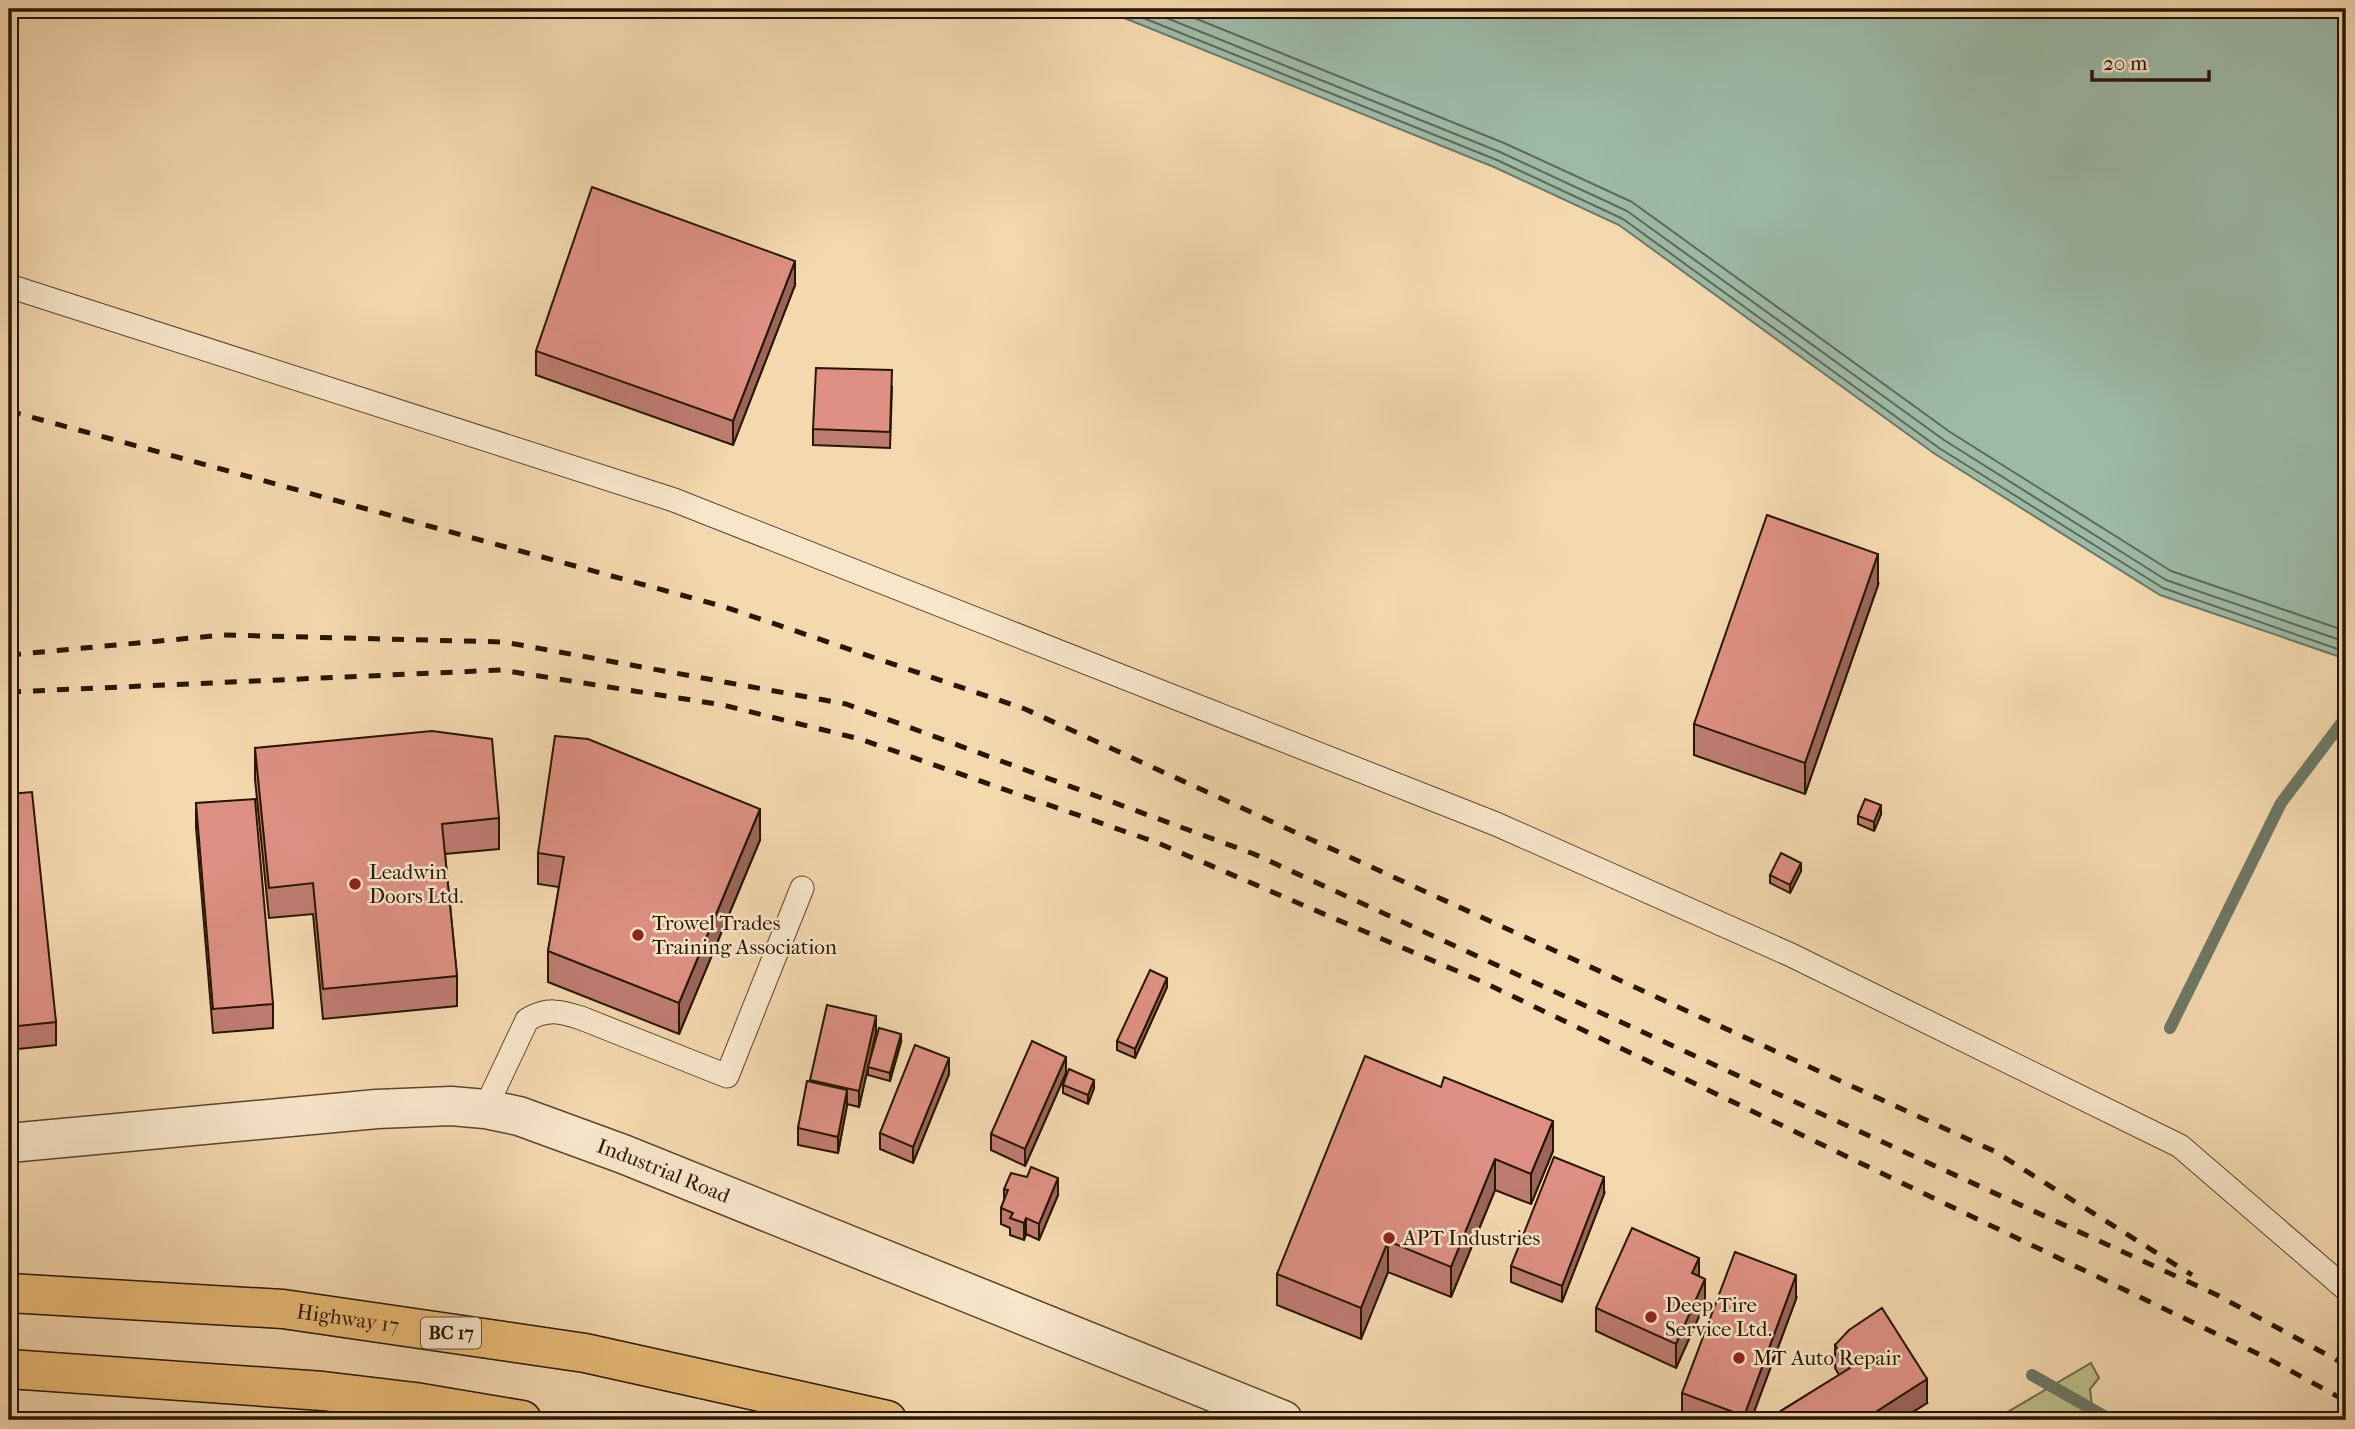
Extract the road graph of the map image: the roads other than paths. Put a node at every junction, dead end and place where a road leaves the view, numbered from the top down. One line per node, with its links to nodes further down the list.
1 (9, 286): 5 (lane)
2 (802, 888): 3 (lane)
3 (485, 1109): 4 (street, Industrial Road); 10 (street, Industrial Road)
4 (9, 1143)
5 (2346, 1289)
6 (9, 1293): 9 (highway, Highway 17 / BC 17)
7 (9, 1369): 8 (highway)
8 (522, 1420)
9 (887, 1420)
10 (1283, 1420)

